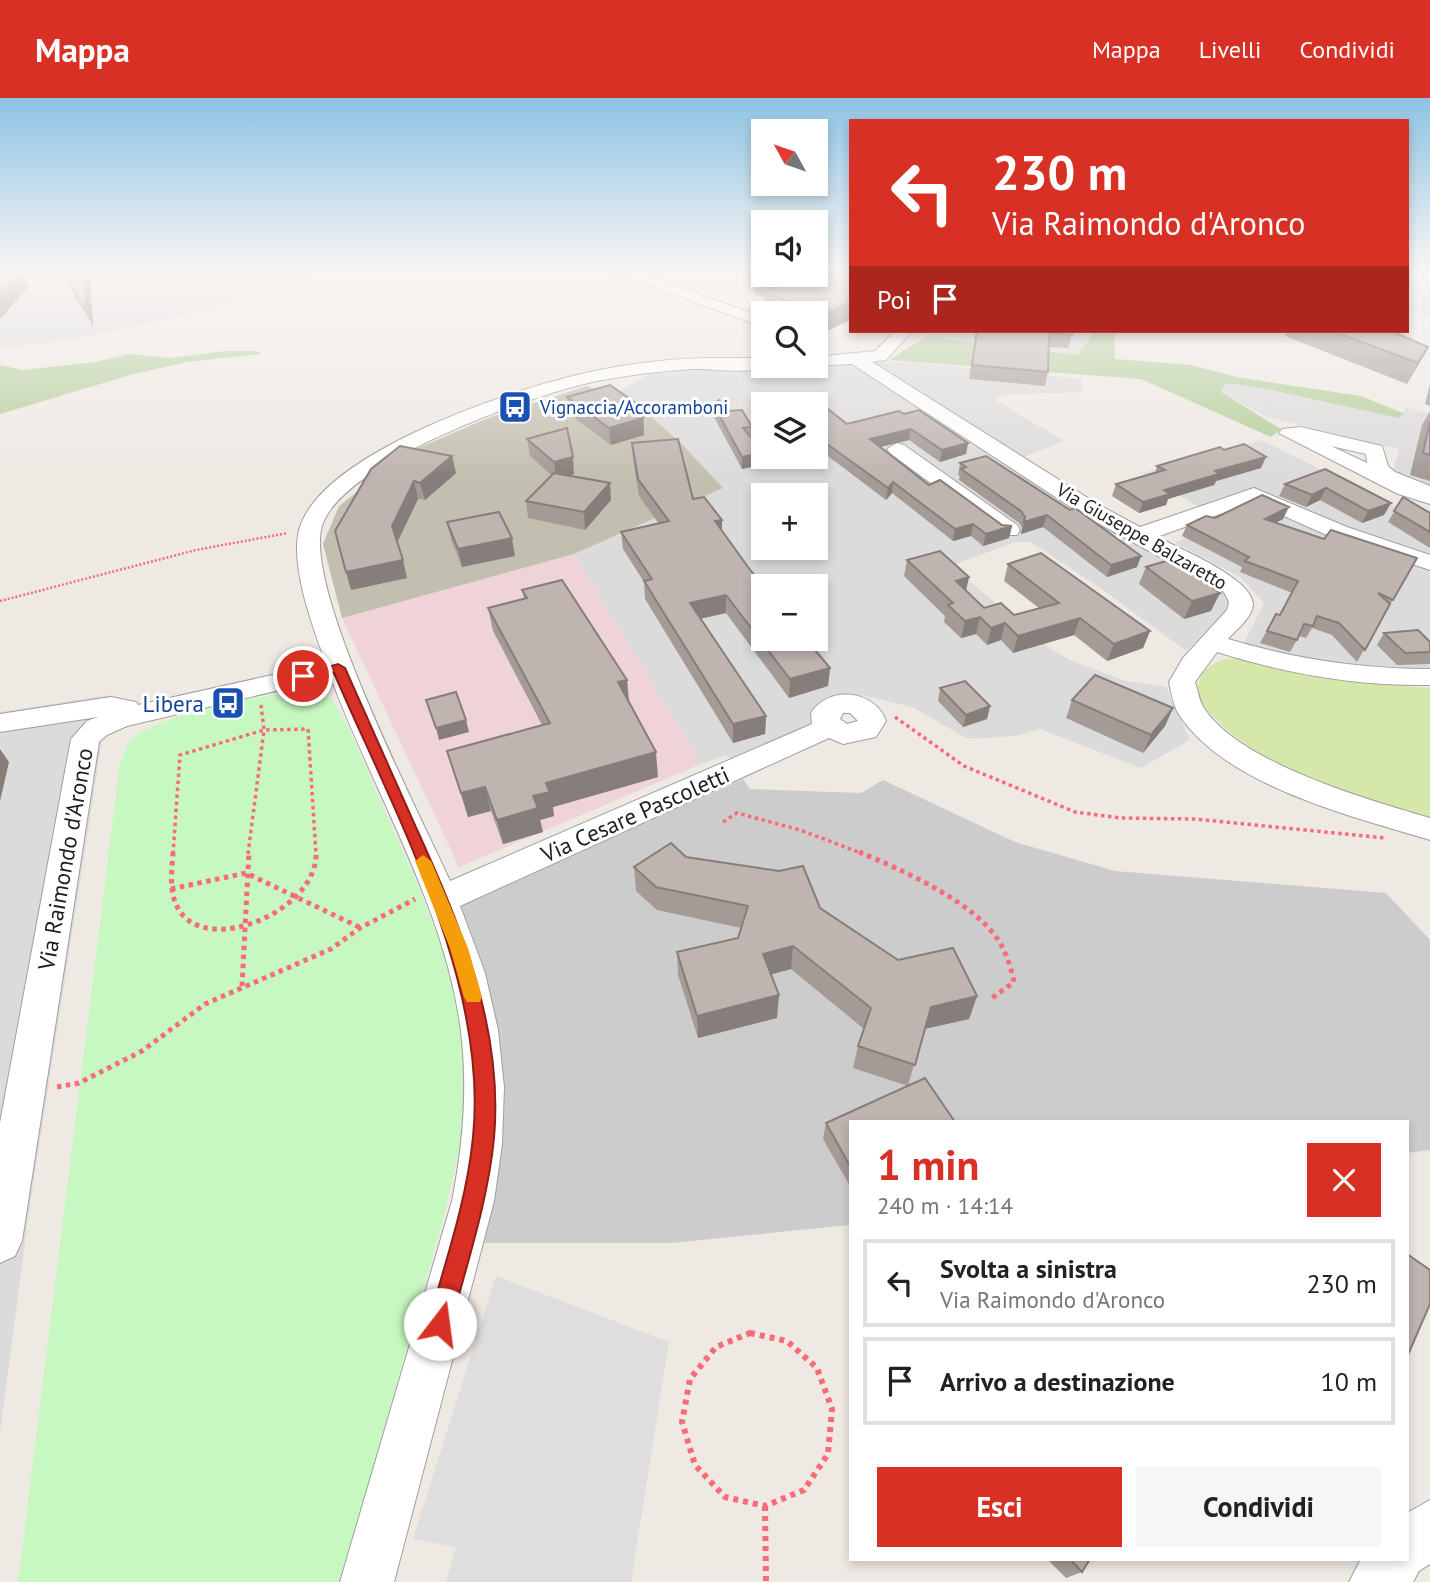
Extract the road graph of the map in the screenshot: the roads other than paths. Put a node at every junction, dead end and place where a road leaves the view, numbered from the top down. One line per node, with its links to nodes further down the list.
1 (897, 339): 3 (street)
2 (828, 346): 3 (street, Via Giuseppe Balzaretto)
3 (857, 357): 4 (street); 14 (street, Via Giuseppe Balzaretto)
4 (828, 359)
5 (751, 364): 17 (street)
6 (1334, 447): 8 (street)
7 (897, 449): 10 (street)
8 (1367, 464): 11 (street); 12 (street)
9 (956, 466): 10 (street)
10 (932, 473): 13 (street)
11 (1430, 492)
12 (1430, 498)
13 (1009, 530)
14 (1137, 536): 15 (street); 16 (street, Via Giuseppe Balzaretto)
15 (1430, 563)
16 (1213, 643): 18 (street); 22 (street, Via Giuseppe Balzaretto)
17 (338, 668): 19 (street, Via Raimondo d'Aronco); 23 (street)
18 (1430, 677)
19 (136, 714): 21 (street); 24 (street, Via Raimondo d'Aronco)
20 (871, 716): 23 (street, Via Cesare Pascoletti)
21 (0, 723)
22 (1421, 826)
23 (440, 900): 28 (street)
24 (0, 1241)
25 (1430, 1526): 26 (street)
26 (1409, 1548)
27 (1396, 1561): 29 (street)
28 (367, 1582)
29 (1376, 1582)

